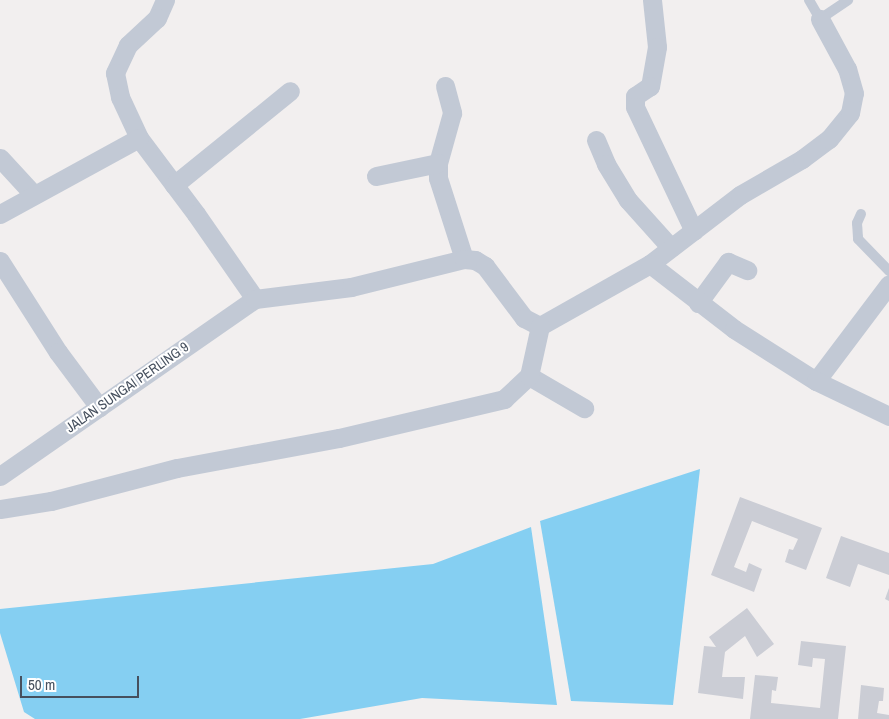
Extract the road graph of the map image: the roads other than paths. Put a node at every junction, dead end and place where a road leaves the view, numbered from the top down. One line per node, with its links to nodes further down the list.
1 (165, 0): 8 (street)
2 (652, 0): 17 (street)
3 (809, 0): 5 (lane)
4 (848, 0): 5 (lane)
5 (820, 18): 17 (street)
6 (445, 86): 11 (street)
7 (290, 91): 13 (street)
8 (139, 138): 13 (street); 14 (street)
9 (596, 140): 18 (street)
10 (0, 158): 14 (street)
11 (438, 163): 12 (street); 19 (street)
12 (376, 176)
13 (174, 185): 25 (street)
14 (34, 195): 15 (street)
15 (0, 214)
16 (862, 214): 23 (lane)
17 (694, 231): 18 (street)
18 (671, 248): 21 (street)
19 (464, 259): 25 (street); 27 (street)
20 (0, 261): 30 (street)
21 (650, 264): 26 (street); 27 (street)
22 (747, 270): 26 (street)
23 (889, 271)
24 (889, 284): 29 (street)
25 (255, 299): 30 (street, JALAN SUNGAI PERLING 9)
26 (698, 303): 29 (street)
27 (540, 326): 28 (street)
28 (530, 376): 31 (street); 34 (street)
29 (816, 381): 32 (street)
30 (99, 407): 33 (street, JALAN SUNGAI PERLING 9)
31 (584, 408)
32 (889, 416)
33 (0, 476)
34 (0, 509)

